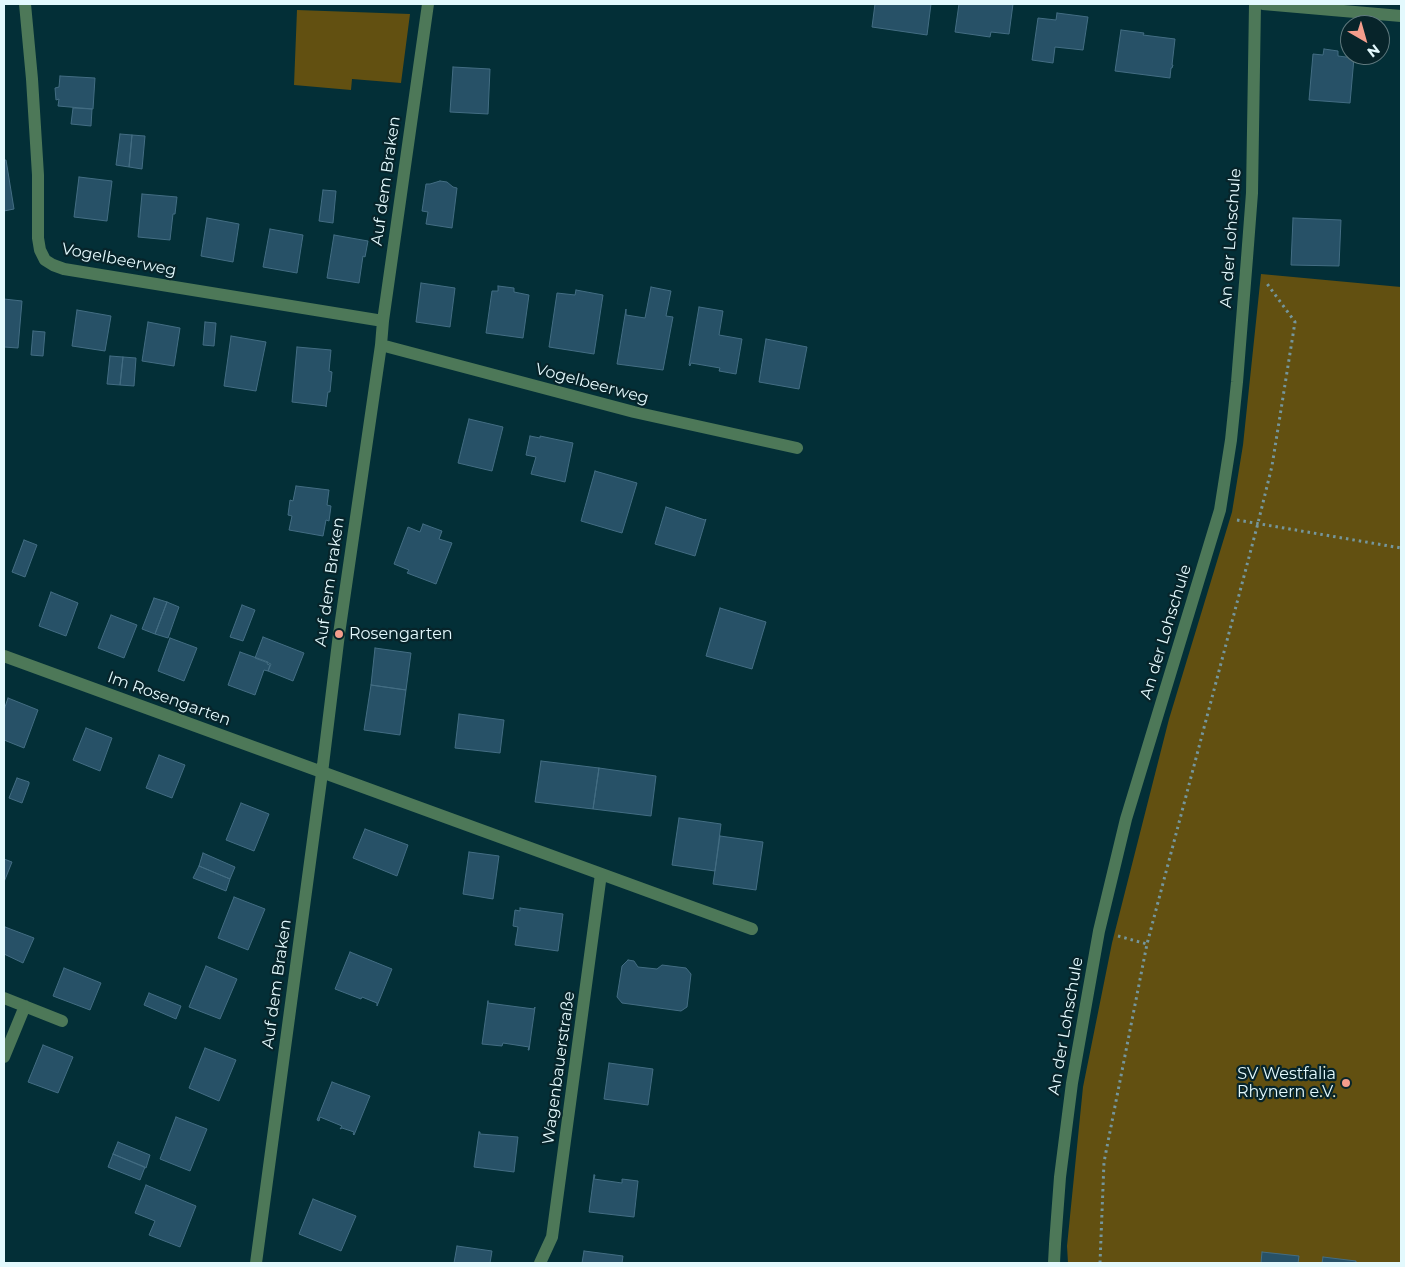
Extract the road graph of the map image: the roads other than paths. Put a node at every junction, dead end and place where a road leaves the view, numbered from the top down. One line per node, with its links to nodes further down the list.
1 (25, 4): 6 (street, Vogelbeerweg)
2 (428, 4): 6 (street, Auf dem Braken)
3 (1255, 4): 19 (street, An der Lohschule)
4 (1263, 4): 5 (street)
5 (1401, 16)
6 (383, 321): 7 (street, Auf dem Braken)
7 (381, 345): 8 (street, Vogelbeerweg); 10 (street, Auf dem Braken)
8 (796, 448)
9 (4, 656): 10 (street, Im Rosengarten)
10 (322, 773): 11 (street); 17 (street, Auf dem Braken)
11 (601, 874): 12 (street); 18 (street, Wagenbauerstraße)
12 (752, 928)
13 (4, 998): 14 (street)
14 (25, 1006): 15 (street); 16 (street)
15 (62, 1021)
16 (4, 1056)
17 (255, 1260)
18 (540, 1263)
19 (1054, 1263)

